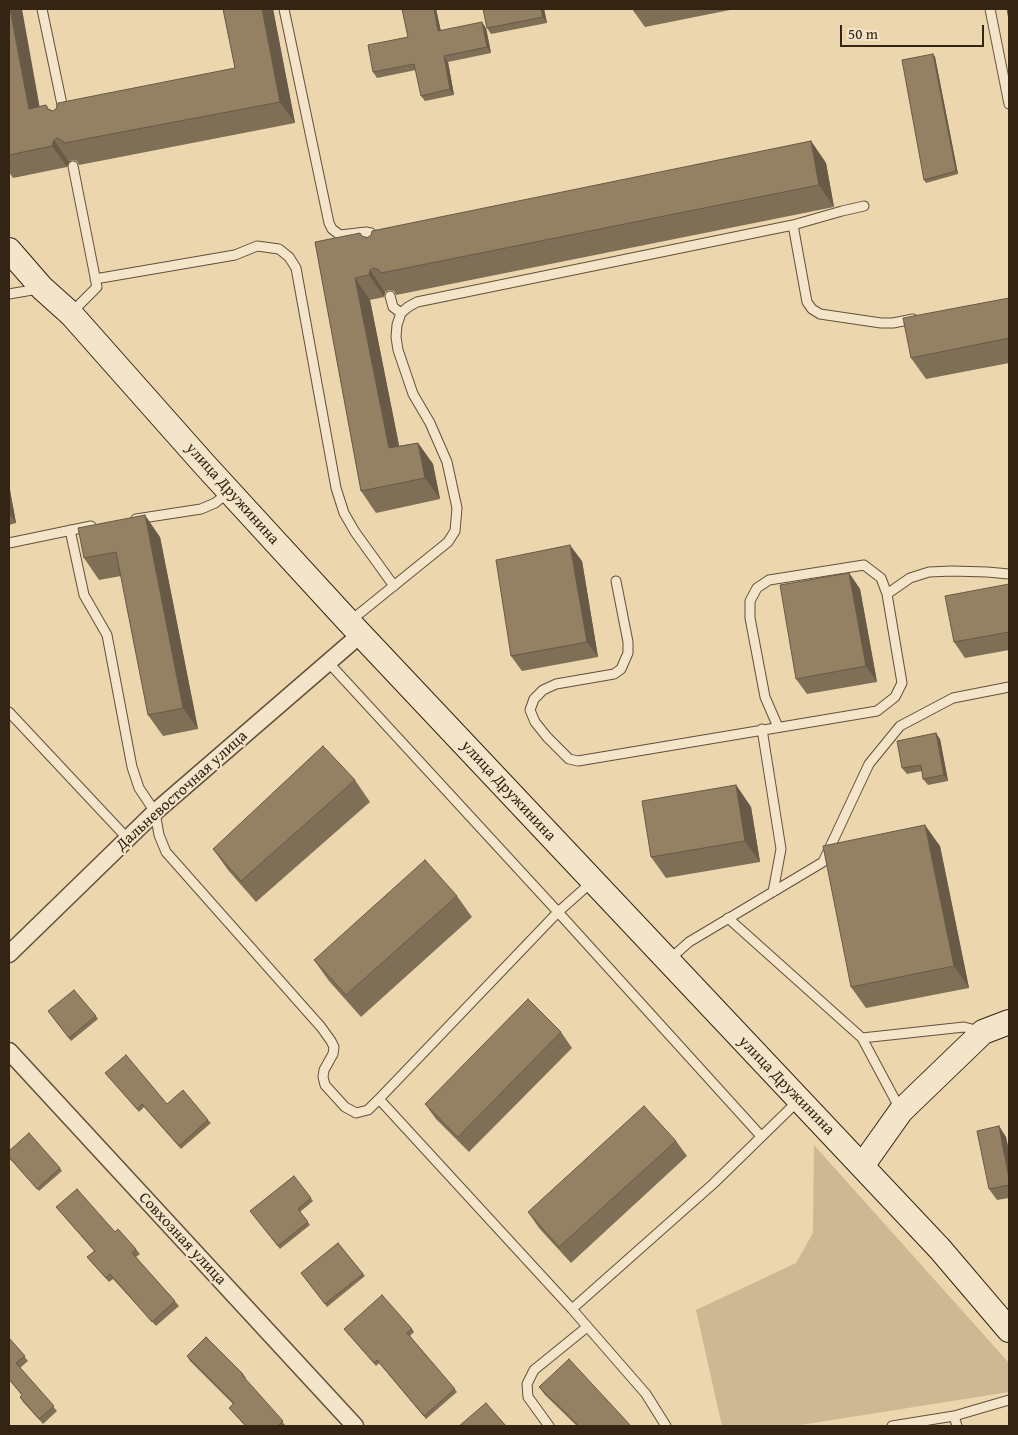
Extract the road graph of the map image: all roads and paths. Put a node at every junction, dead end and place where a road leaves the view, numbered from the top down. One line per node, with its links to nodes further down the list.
1 (42, 9): 5 (lane)
2 (284, 9): 9 (lane)
3 (990, 9): 4 (lane)
4 (1009, 104)
5 (67, 126)
6 (74, 166): 11 (lane)
7 (864, 206): 8 (lane)
8 (793, 225): 15 (lane); 17 (lane)
9 (380, 248)
10 (9, 250): 12 (main road, улица Дружинина)
11 (95, 279): 16 (lane); 25 (lane)
12 (42, 288): 13 (lane); 16 (main road, улица Дружинина)
13 (9, 294)
14 (390, 296): 15 (lane)
15 (401, 313): 25 (lane)
16 (71, 314): 18 (main road, улица Дружинина)
17 (922, 317)
18 (230, 492): 19 (lane); 27 (main road, улица Дружинина)
19 (126, 521)
20 (98, 525): 21 (lane)
21 (70, 530): 22 (lane); 33 (lane)
22 (9, 543)
23 (1009, 574): 26 (lane)
24 (616, 581): 32 (lane)
25 (394, 586): 27 (lane)
26 (887, 594): 31 (lane); 31 (lane)
27 (355, 628): 28 (street, Дальневосточная улица); 35 (main road, улица Дружинина)
28 (328, 662): 33 (street, Дальневосточная улица); 37 (lane)
29 (1009, 687): 36 (lane)
30 (9, 712): 34 (lane)
31 (778, 727): 32 (lane)
32 (762, 729): 36 (lane)
33 (155, 812): 34 (street, Дальневосточная улица); 45 (lane)
34 (128, 839): 39 (street, Дальневосточная улица)
35 (593, 881): 37 (lane); 40 (main road, улица Дружинина)
36 (773, 892): 38 (lane)
37 (558, 912): 45 (lane); 48 (lane)
38 (728, 918): 40 (lane); 43 (lane)
39 (9, 954)
40 (668, 961): 46 (main road, улица Дружинина)
41 (1009, 1022): 42 (main road)
42 (983, 1032): 43 (lane); 47 (main road)
43 (862, 1038): 47 (lane)
44 (9, 1051): 55 (street, Совхозная улица)
45 (379, 1099): 50 (lane)
46 (799, 1100): 48 (lane); 49 (main road, улица Дружинина)
47 (901, 1112): 49 (main road)
48 (761, 1136): 50 (lane)
49 (862, 1166): 52 (main road, улица Дружинина)
50 (572, 1309): 51 (lane)
51 (587, 1327): 56 (lane); 57 (lane)
52 (1009, 1330)
53 (1009, 1400): 54 (lane)
54 (954, 1416): 58 (lane); 59 (lane)
55 (355, 1426)
56 (549, 1426)
57 (666, 1426)
58 (892, 1426)
59 (956, 1426)

